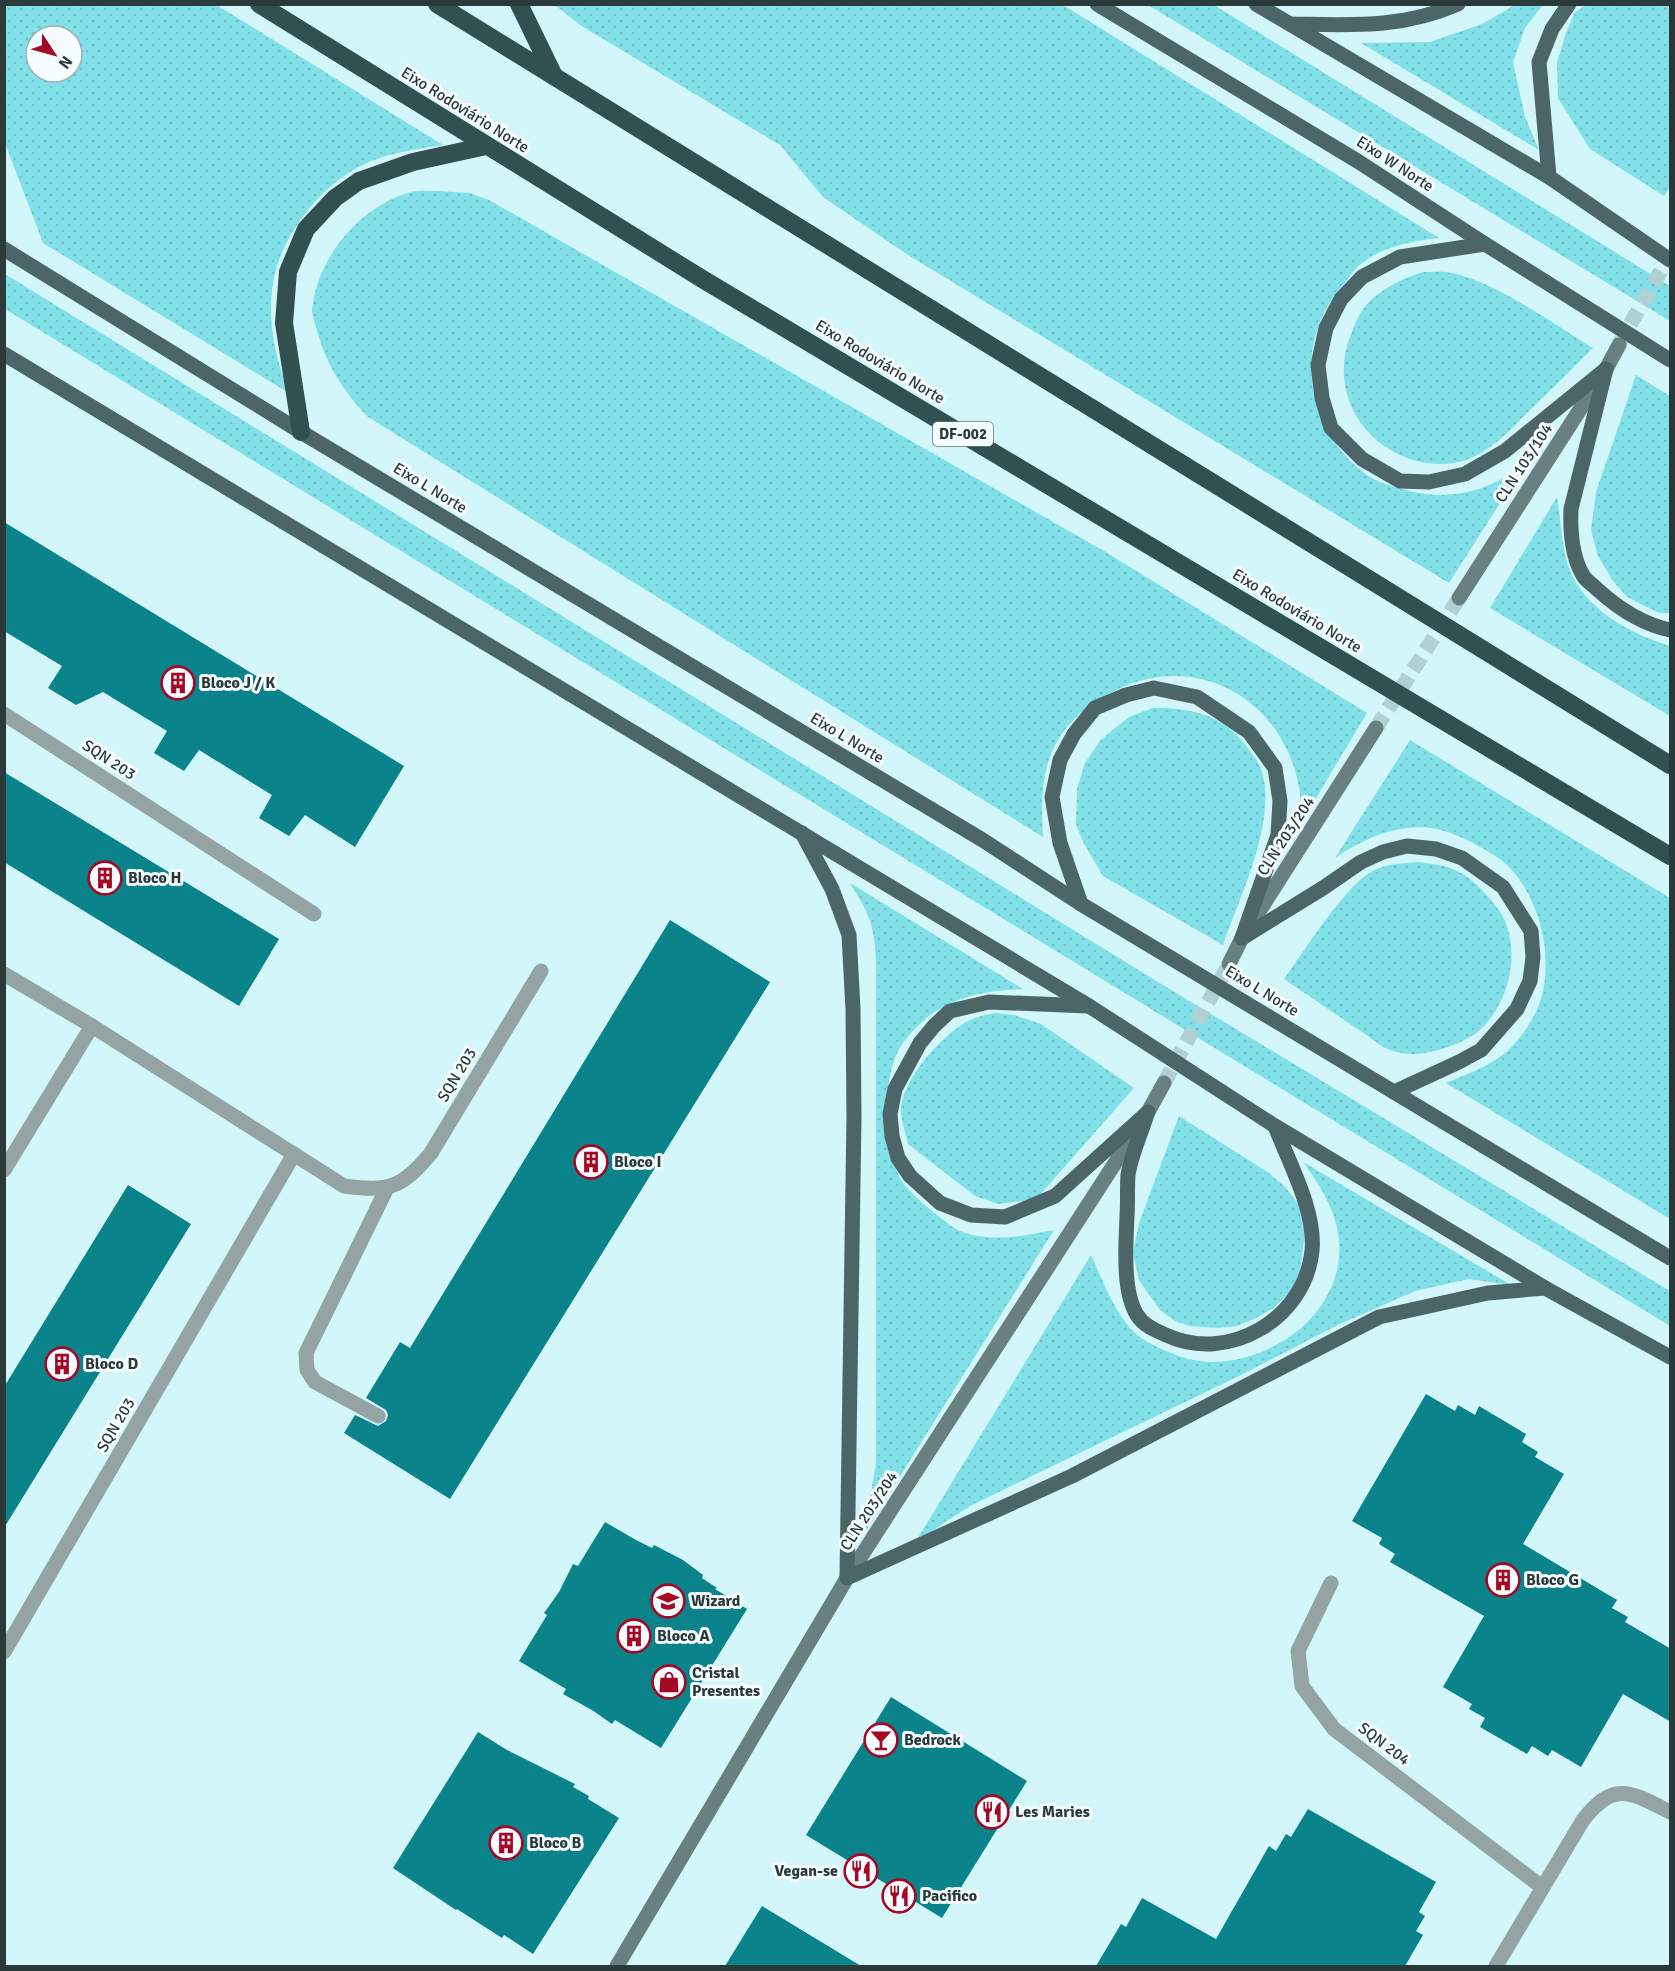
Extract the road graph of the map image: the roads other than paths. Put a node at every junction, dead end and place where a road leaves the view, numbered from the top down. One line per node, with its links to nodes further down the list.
1 (259, 4): 10 (highway, Eixo Rodoviário Norte / DF-002)
2 (437, 4): 9 (highway)
3 (519, 4): 9 (highway)
4 (1097, 4): 12 (main road, Eixo W Norte)
5 (1256, 4): 8 (main road)
6 (1458, 4): 8 (main road)
7 (1569, 4): 11 (main road)
8 (1289, 24): 11 (main road)
9 (554, 76): 24 (highway)
10 (486, 146): 19 (highway); 26 (highway, Eixo Rodoviário Norte / DF-002)
11 (1549, 177): 14 (main road)
12 (1485, 244): 17 (main road, Eixo W Norte); 18 (main road)
13 (4, 249): 19 (main road, Eixo L Norte)
14 (1671, 260)
15 (1618, 345): 18 (street, CLN 103/104)
16 (4, 354): 25 (main road)
17 (1671, 360)
18 (1606, 369): 20 (street, CLN 103/104); 21 (main road)
19 (301, 432): 27 (main road, Eixo L Norte)
20 (1459, 598)
21 (1671, 630)
22 (4, 714): 28 (street, SQN 203)
23 (1376, 728): 29 (street, CLN 203/204)
24 (1671, 765)
25 (802, 833): 33 (main road); 46 (main road)
26 (1671, 856)
27 (1081, 904): 29 (main road); 36 (main road, Eixo L Norte)
28 (315, 914)
29 (1242, 938): 30 (street, CLN 203/204); 36 (main road)
30 (1229, 964)
31 (540, 971): 41 (street, SQN 203)
32 (4, 974): 34 (street)
33 (1089, 1006): 37 (main road); 38 (main road)
34 (92, 1026): 39 (street); 40 (street)
35 (1164, 1083): 37 (street, CLN 203/204)
36 (1394, 1092): 42 (main road, Eixo L Norte)
37 (1148, 1112): 38 (main road); 46 (street, CLN 203/204)
38 (1275, 1126): 43 (main road)
39 (294, 1154): 41 (street); 48 (street, SQN 203)
40 (4, 1170)
41 (387, 1188): 45 (street)
42 (1671, 1258)
43 (1545, 1288): 44 (main road); 46 (main road)
44 (1671, 1357)
45 (378, 1416)
46 (847, 1578): 51 (street, CLN 203/204)
47 (1331, 1583): 50 (street, SQN 204)
48 (4, 1652)
49 (1671, 1812): 50 (street)
50 (1542, 1887): 52 (street)
51 (617, 1966)
52 (1496, 1966)

